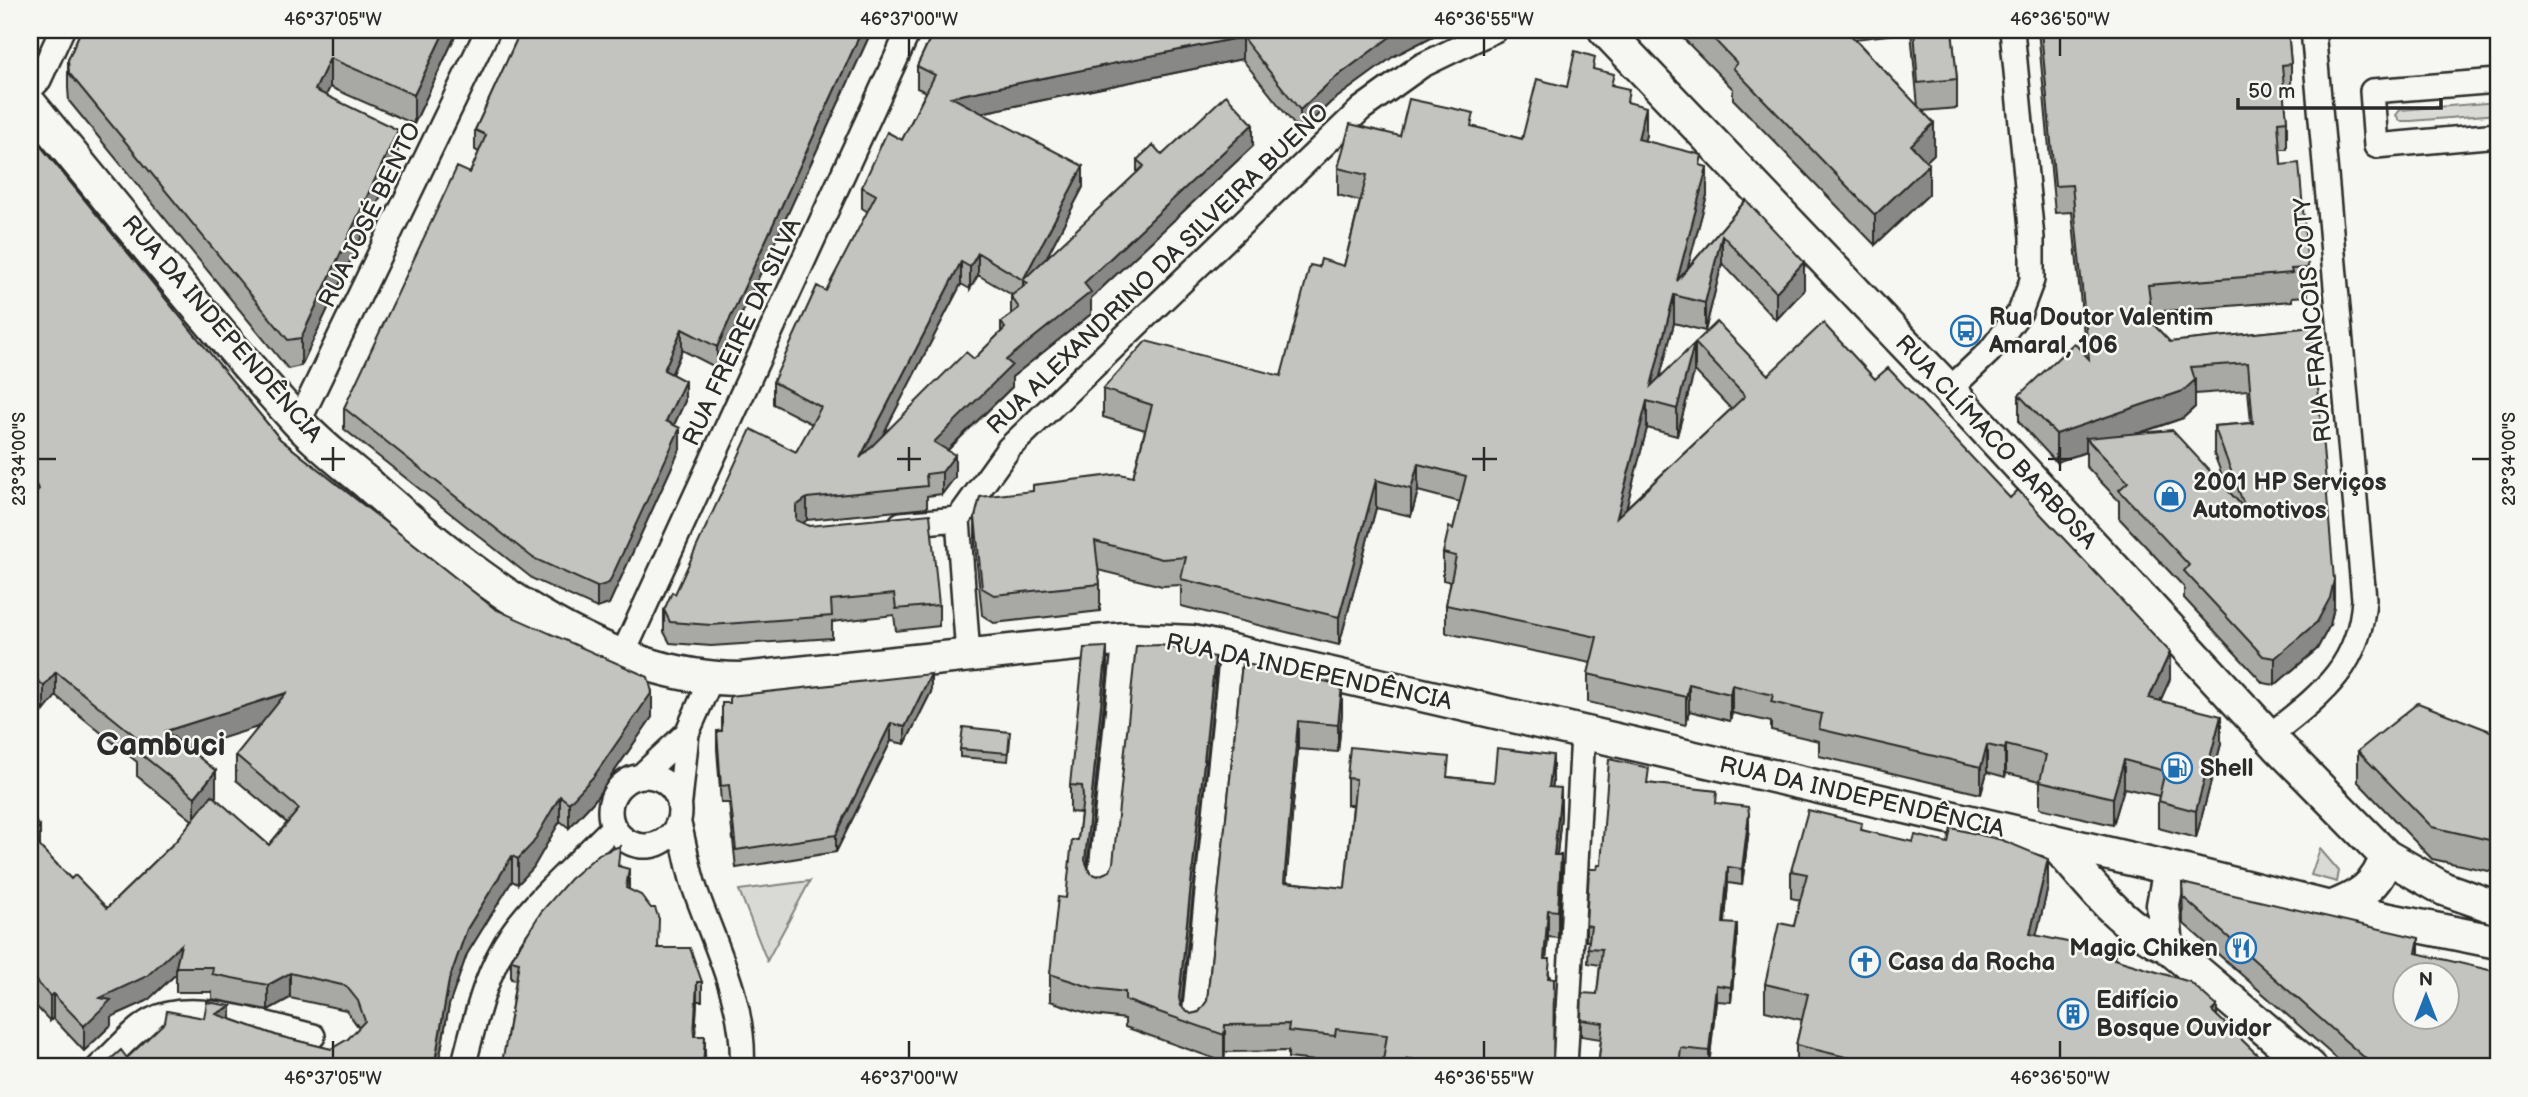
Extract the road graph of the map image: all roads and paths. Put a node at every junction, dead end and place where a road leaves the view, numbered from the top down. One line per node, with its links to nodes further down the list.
1 (62, 30): 9 (street)
2 (488, 30): 13 (street, RUA JOSÉ BENTO)
3 (909, 30): 19 (street, RUA FREIRE DA SILVA)
4 (1495, 30): 14 (street, RUA ALEXANDRINO DA SILVEIRA BUENO)
5 (1605, 30): 12 (main road, RUA CLÍMACO BARBOSA)
6 (2012, 30): 12 (street)
7 (2313, 30): 23 (street, RUA FRANCOIS COTY)
8 (2498, 81): 11 (street)
9 (30, 89)
10 (30, 104): 13 (main road, RUA DA INDEPENDÊNCIA)
11 (2498, 135)
12 (1949, 390): 23 (main road, RUA CLÍMACO BARBOSA)
13 (298, 422): 19 (main road, RUA DA INDEPENDÊNCIA)
14 (958, 519): 15 (street); 18 (street)
15 (876, 527)
16 (1125, 639): 17 (main road, RUA DA INDEPENDÊNCIA); 18 (main road, RUA DA INDEPENDÊNCIA); 31 (street)
17 (1231, 651): 22 (main road, RUA DA INDEPENDÊNCIA); 37 (street)
18 (968, 654): 20 (main road, RUA DA INDEPENDÊNCIA)
19 (622, 656): 20 (main road, RUA DA INDEPENDÊNCIA)
20 (710, 679): 21 (street)
21 (687, 733): 24 (street); 25 (street)
22 (1583, 734): 27 (main road, RUA DA INDEPENDÊNCIA); 42 (street)
23 (2269, 736): 29 (main road, RUA CLÍMACO BARBOSA)
24 (641, 776): 25 (street); 26 (street)
25 (679, 812): 28 (street); 32 (street)
26 (613, 827): 28 (street); 40 (street)
27 (2051, 840): 30 (main road, RUA DA INDEPENDÊNCIA); 36 (main road)
28 (659, 844): 32 (street)
29 (2386, 856): 33 (main road); 34 (main road)
30 (2169, 868): 33 (main road, RUA DA INDEPENDÊNCIA); 36 (main road)
31 (1098, 889)
32 (695, 890): 41 (street)
33 (2330, 908): 35 (main road, RUA DA INDEPENDÊNCIA)
34 (2498, 908)
35 (2498, 942)
36 (2167, 946): 43 (main road)
37 (1193, 1027)
38 (313, 1036): 39 (street)
39 (99, 1067)
40 (463, 1067)
41 (742, 1067)
42 (1565, 1067)
43 (2310, 1067)

